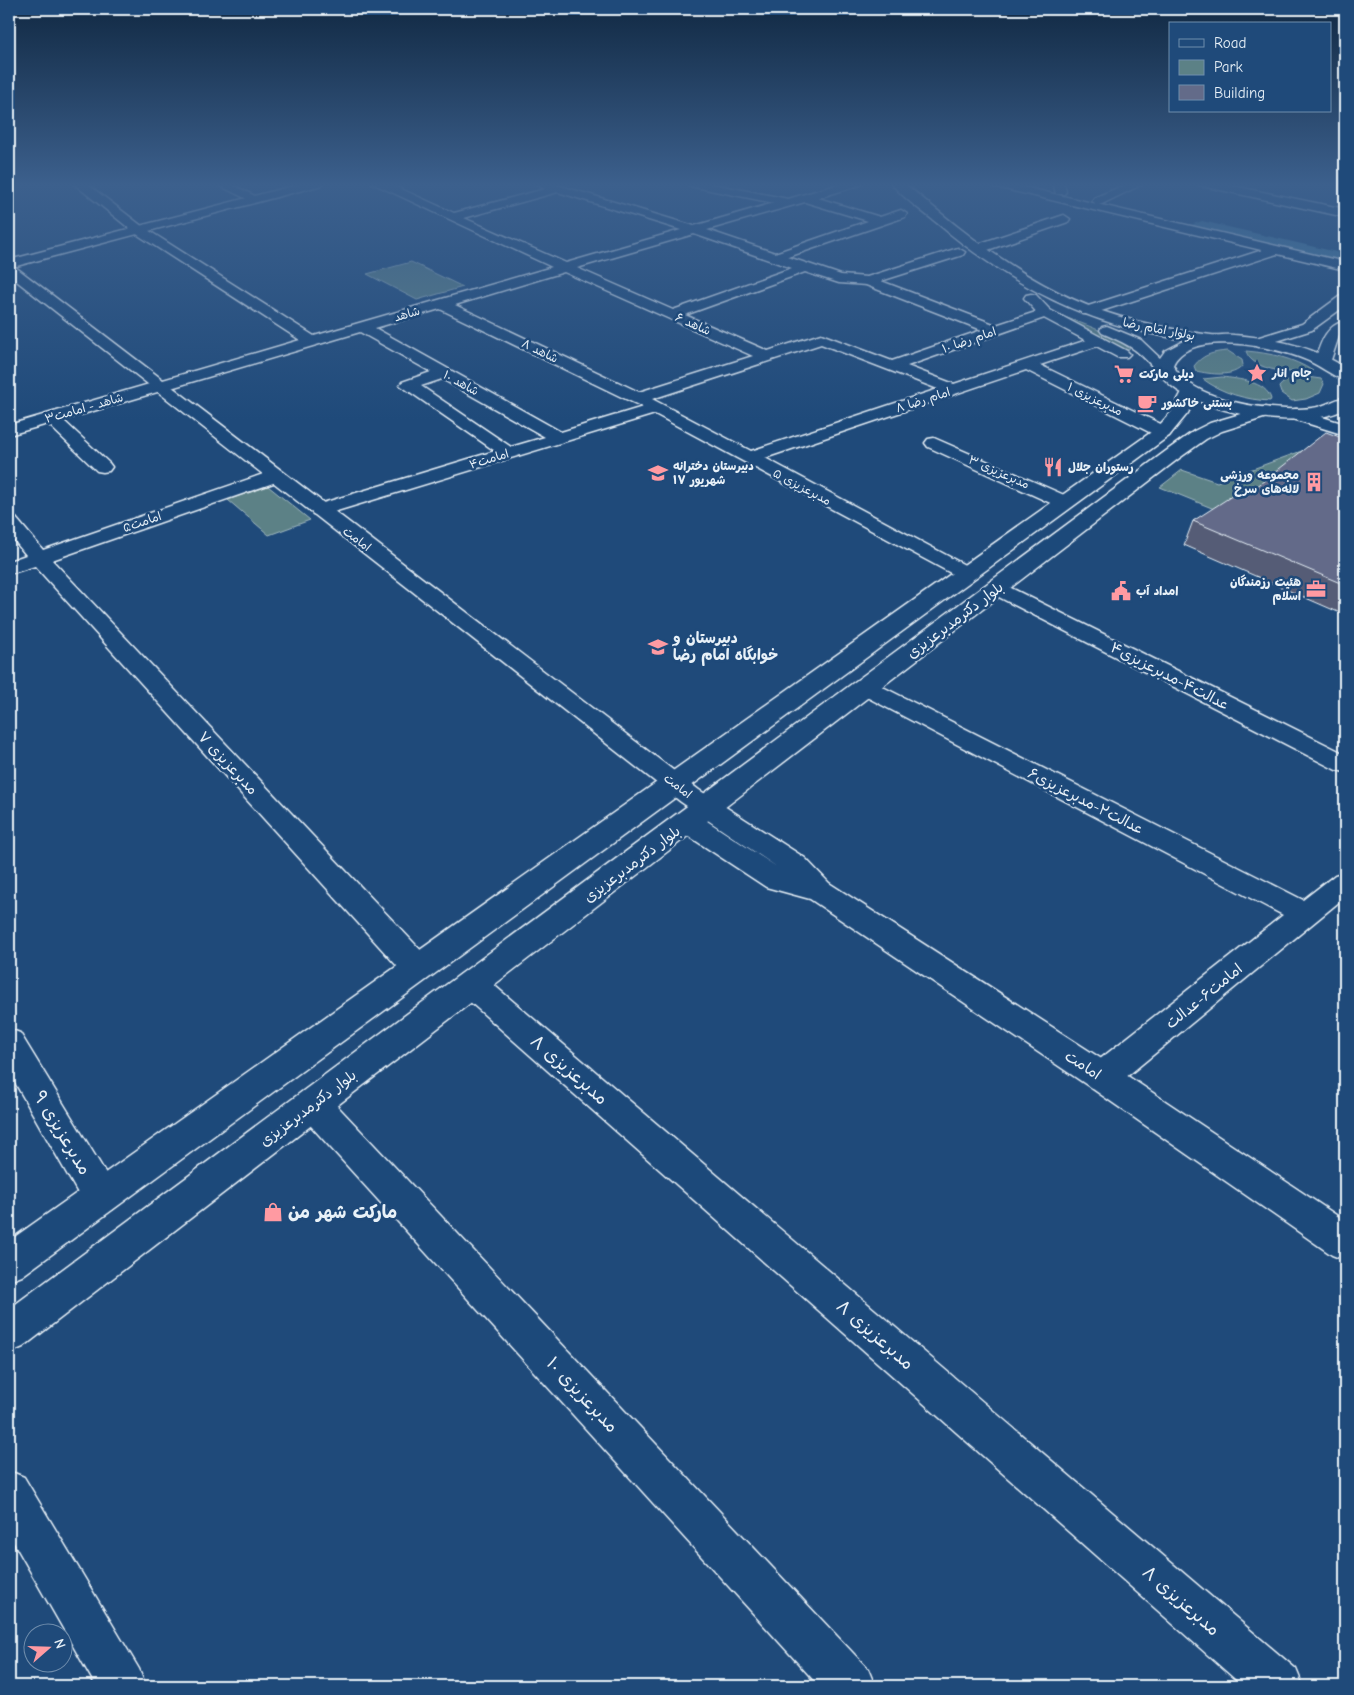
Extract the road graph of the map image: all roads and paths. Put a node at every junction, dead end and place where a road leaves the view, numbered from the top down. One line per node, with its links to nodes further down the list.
1 (189, 262): 25 (street)
2 (552, 262): 11 (street, شاهد ۶)
3 (585, 262): 11 (street, شاهد)
4 (786, 262): 12 (street)
5 (927, 262): 14 (street)
6 (972, 262): 15 (street, بولوار امام رضا)
7 (995, 262): 18 (street, بولوار امام رضا)
8 (1238, 262): 18 (street)
9 (1328, 262): 10 (street)
10 (1345, 266)
11 (565, 268): 17 (street, شاهد); 20 (street, شاهد ۶)
12 (804, 268): 14 (street); 20 (street)
13 (9, 269): 35 (street, امامت)
14 (868, 281): 23 (street)
15 (1031, 298): 19 (street); 34 (street, بولوار امام رضا)
16 (1345, 299): 27 (street)
17 (442, 304): 22 (street, شاهد); 37 (street, شاهد ۸)
18 (1087, 311): 24 (street, بولوار امام رضا)
19 (1045, 312): 23 (street, امام رضا ۱۰); 26 (street)
20 (672, 315): 28 (street, شاهد ۶)
21 (1345, 325): 29 (street)
22 (362, 327): 25 (street, شاهد); 32 (street, شاهد ۱۰)
23 (996, 330): 31 (street, امام رضا ۱۰)
24 (1224, 340): 27 (street); 34 (street)
25 (312, 342): 35 (street, شاهد)
26 (1098, 342): 30 (street, امام رضا ۸); 34 (street)
27 (1258, 342): 29 (street)
28 (766, 356): 31 (street); 37 (street)
29 (1323, 360): 33 (street)
30 (1027, 365): 36 (street, امام رضا ۸); 46 (street, مدبرعزیزی ۱)
31 (892, 366): 36 (street)
32 (443, 372): 47 (street, شاهد ۱۰); 49 (street)
33 (1345, 374)
34 (1181, 384): 40 (street); 46 (street, بلوار دکترمدبرعزیزی)
35 (160, 386): 42 (street, شاهد - امامت۳); 52 (street, امامت)
36 (956, 390): 50 (street, امام رضا ۸)
37 (638, 398): 39 (street, مدبرعزیزی ۵)
38 (1345, 402): 41 (street)
39 (658, 408): 47 (street, امامت۴); 50 (street, مدبرعزیزی ۵)
40 (1264, 412): 41 (street); 59 (street, بلوار دکترمدبرعزیزی)
41 (1296, 414): 43 (street); 45 (street)
42 (51, 418): 44 (street, شاهد - امامت۳); 51 (street)
43 (1345, 421)
44 (9, 430)
45 (1345, 430)
46 (1163, 432): 53 (street, بلوار دکترمدبرعزیزی)
47 (560, 438): 49 (street, امامت۴)
48 (934, 442): 53 (street, مدبرعزیزی ۳)
49 (509, 453): 54 (street, امامت۴)
50 (748, 458): 58 (street, مدبرعزیزی ۵)
51 (103, 467)
52 (275, 476): 54 (street, امامت); 56 (street, امامت۵)
53 (1064, 502): 58 (street, بلوار دکترمدبرعزیزی)
54 (320, 510): 62 (street, امامت)
55 (9, 522): 56 (street, مدبرعزیزی ۷)
56 (38, 557): 57 (street, امامت۵); 66 (street, مدبرعزیزی ۷)
57 (9, 568)
58 (967, 574): 62 (street, بلوار دکترمدبرعزیزی)
59 (996, 588): 60 (street, بلوار دکترمدبرعزیزی); 61 (street, عدالت۴-مدبرعزیزی۴)
60 (866, 688): 63 (street, بلوار دکترمدبرعزیزی); 65 (street, عدالت۲-مدبرعزیزی۶)
61 (1345, 764)
62 (674, 784): 63 (street, امامت); 66 (street, بلوار دکترمدبرعزیزی)
63 (697, 815): 67 (street, بلوار دکترمدبرعزیزی); 69 (street, امامت)
64 (1345, 882): 65 (street, امامت۶-عدالت)
65 (1306, 914): 69 (street, امامت۶-عدالت)
66 (418, 968): 71 (street, بلوار دکترمدبرعزیزی)
67 (471, 984): 70 (street, بلوار دکترمدبرعزیزی); 78 (street, مدبرعزیزی ۸)
68 (9, 1043): 71 (street, مدبرعزیزی ۹)
69 (1102, 1077): 72 (street, امامت)
70 (314, 1104): 74 (street, بلوار دکترمدبرعزیزی); 77 (street, مدبرعزیزی ۱۰)
71 (100, 1197): 73 (street, بلوار دکترمدبرعزیزی)
72 (1345, 1242)
73 (9, 1263)
74 (9, 1333)
75 (9, 1492): 76 (street)
76 (122, 1686)
77 (851, 1686)
78 (1279, 1686)

